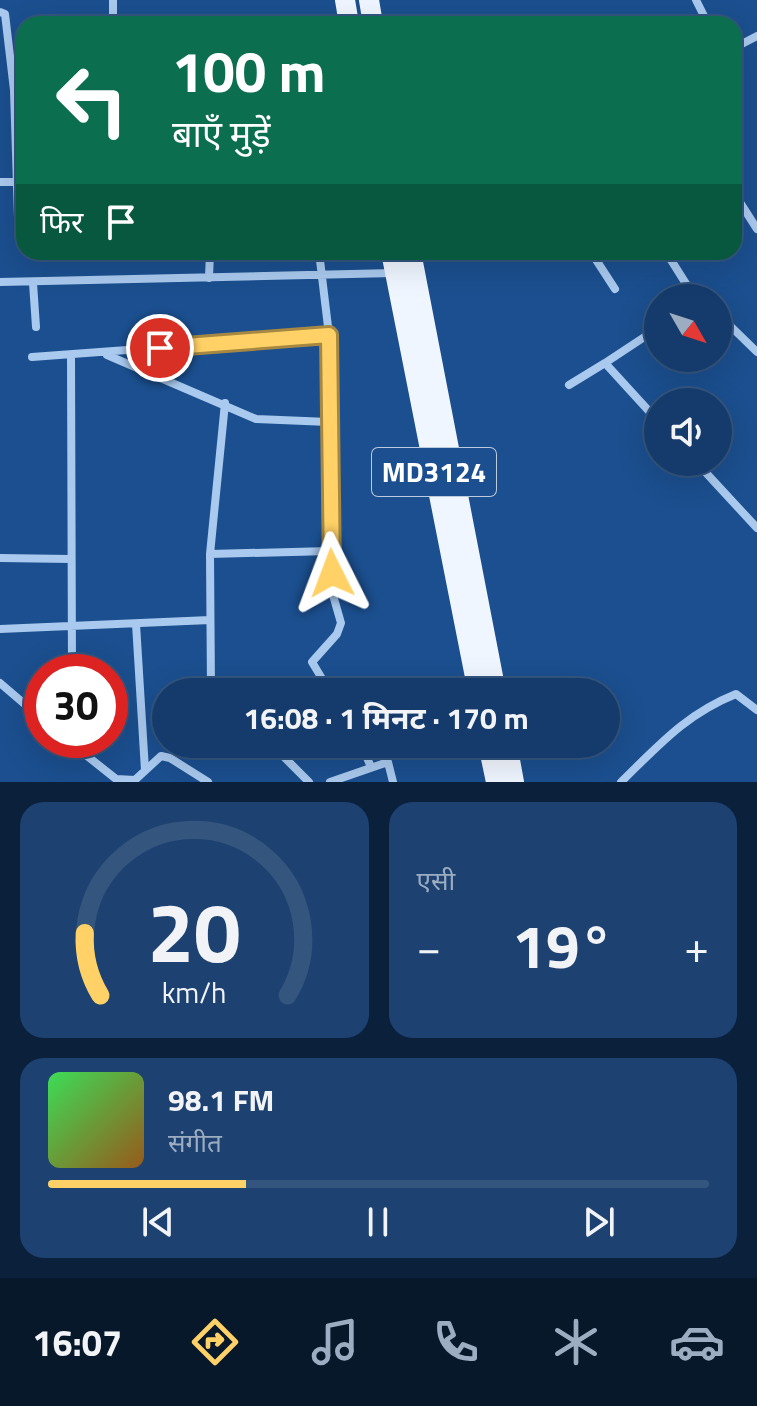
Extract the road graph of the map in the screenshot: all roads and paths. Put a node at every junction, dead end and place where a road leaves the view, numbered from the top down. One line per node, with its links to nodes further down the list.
1 (5, 0): 2 (street)
2 (3, 13): 3 (street)
3 (16, 76)
4 (742, 206): 5 (street)
5 (757, 229)
6 (210, 260): 14 (street)
7 (320, 260): 13 (street)
8 (392, 260): 12 (main road, MD3124)
9 (413, 260): 46 (main road)
10 (596, 260): 18 (street)
11 (671, 260): 17 (street)
12 (394, 273): 13 (street); 45 (main road, MD3124)
13 (323, 274): 14 (street); 21 (street)
14 (209, 278): 16 (street)
15 (0, 282): 16 (street)
16 (33, 283): 19 (street)
17 (686, 284)
18 (615, 289)
19 (36, 327)
20 (732, 328): 23 (street)
21 (329, 335): 24 (street); 31 (street)
22 (644, 337): 27 (street)
23 (757, 352)
24 (104, 353): 25 (street); 29 (street)
25 (71, 356): 26 (street); 37 (street)
26 (32, 357)
27 (605, 363): 28 (street); 30 (street)
28 (569, 385)
29 (225, 403): 31 (street); 35 (street)
30 (644, 406)
31 (329, 422): 34 (street)
32 (709, 476): 33 (street)
33 (757, 528)
34 (330, 551): 35 (street); 44 (street)
35 (210, 554): 38 (street)
36 (0, 558): 37 (street)
37 (71, 559): 40 (street)
38 (210, 620): 39 (street); 43 (street)
39 (136, 624): 40 (street); 56 (street)
40 (71, 628): 41 (street); 42 (street)
41 (0, 629)
42 (72, 654)
43 (211, 678)
44 (322, 678)
45 (475, 678)
46 (493, 678)
47 (0, 683): 48 (street)
48 (24, 704)
49 (757, 710): 63 (street)
50 (90, 758): 56 (street)
51 (285, 758): 58 (street)
52 (367, 758): 55 (street)
53 (491, 758): 61 (main road)
54 (510, 758): 62 (main road)
55 (371, 767): 59 (street); 60 (street)
56 (145, 770): 57 (street)
57 (208, 782)
58 (309, 782)
59 (330, 782)
60 (393, 782)
61 (496, 782)
62 (514, 782)
63 (621, 782)

